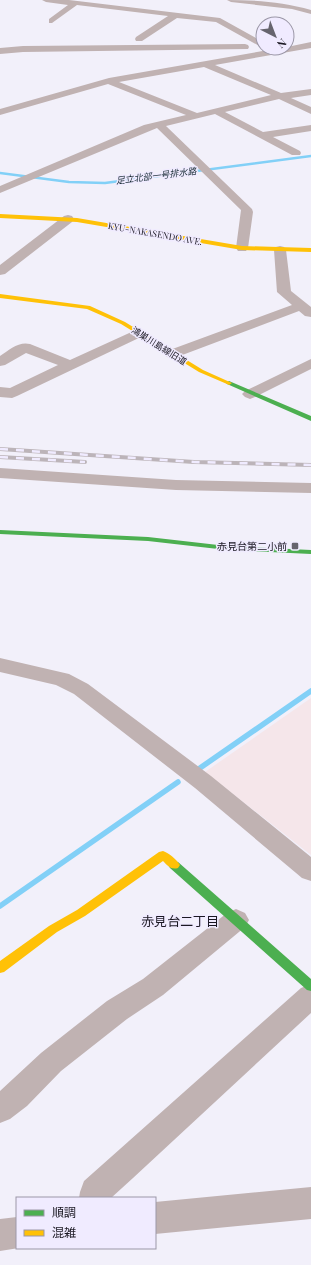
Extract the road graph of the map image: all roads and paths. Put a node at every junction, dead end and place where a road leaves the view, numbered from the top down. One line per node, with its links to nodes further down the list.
1 (46, 0): 4 (street)
2 (231, 0): 3 (street)
3 (243, 1): 5 (street); 7 (street)
4 (75, 3): 6 (street); 8 (street)
5 (311, 12)
6 (175, 15): 7 (street); 11 (street)
7 (224, 17): 9 (street); 12 (street)
8 (52, 21)
9 (206, 30)
10 (193, 38): 15 (street)
11 (139, 39)
12 (255, 40)
13 (311, 45): 16 (street)
14 (255, 46): 15 (street)
15 (165, 47): 17 (street); 21 (street)
16 (295, 47)
17 (0, 51)
18 (255, 53): 21 (street)
19 (46, 56): 20 (street)
20 (31, 58)
21 (204, 63): 23 (street); 26 (street)
22 (142, 66): 23 (street)
23 (156, 71): 24 (street)
24 (109, 81): 29 (street); 30 (street)
25 (311, 92): 26 (street)
26 (281, 96): 27 (street); 28 (street)
27 (216, 111): 30 (street); 33 (street)
28 (311, 111)
29 (0, 112)
30 (196, 116): 31 (street)
31 (159, 124): 35 (street); 38 (street)
32 (311, 128): 33 (street)
33 (263, 135): 34 (street)
34 (296, 153)
35 (0, 190)
36 (0, 216): 37 (street, KYU-NAKASENDO AVE.)
37 (68, 219): 38 (street, KYU-NAKASENDO AVE.); 41 (street)
38 (242, 248): 39 (street, KYU-NAKASENDO AVE.)
39 (280, 250): 40 (street, KYU-NAKASENDO AVE.); 43 (street)
40 (311, 250)
41 (0, 271)
42 (0, 296): 44 (street, 鴻巣川島線旧道)
43 (306, 310): 45 (street)
44 (138, 333): 45 (street, 鴻巣川島線旧道); 48 (street)
45 (172, 354): 50 (street, 鴻巣川島線旧道)
46 (0, 362): 48 (street)
47 (311, 363): 50 (street)
48 (70, 366): 49 (street)
49 (0, 392)
50 (250, 394): 51 (street, 鴻巣川島線旧道)
51 (311, 419)
52 (0, 473): 53 (street)
53 (311, 488)
54 (0, 532): 55 (street)
55 (311, 552)
56 (0, 665): 57 (street)
57 (311, 871)
58 (236, 920): 59 (street); 60 (street); 62 (street)
59 (0, 968)
60 (311, 986)
61 (311, 996): 63 (street)
62 (0, 1109)
63 (95, 1197)
64 (311, 1203): 65 (street)
65 (156, 1218)
66 (16, 1233): 67 (street)
67 (0, 1235)

